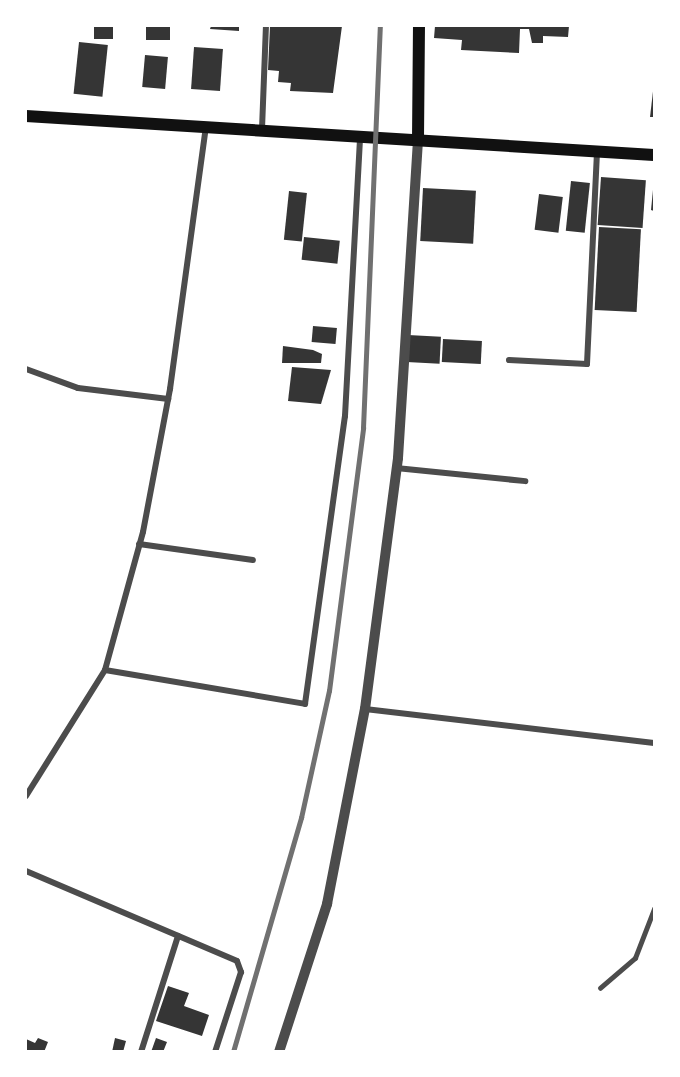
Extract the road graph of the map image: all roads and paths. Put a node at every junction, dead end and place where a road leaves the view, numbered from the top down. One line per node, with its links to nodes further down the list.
1 (266, 26): 5 (street)
2 (419, 26): 7 (main road)
3 (26, 116): 4 (main road)
4 (206, 126): 5 (main road); 12 (street)
5 (262, 129): 6 (main road)
6 (360, 138): 7 (main road); 17 (street)
7 (418, 139): 8 (main road); 13 (street)
8 (597, 151): 9 (main road); 10 (street)
9 (654, 155)
10 (509, 360)
11 (26, 369): 12 (street)
12 (168, 399): 15 (street)
13 (396, 468): 14 (street); 18 (street)
14 (525, 481)
15 (139, 544): 16 (street); 17 (street)
16 (253, 560)
17 (105, 670): 20 (street)
18 (365, 709): 19 (street); 27 (street)
19 (654, 743)
20 (26, 796)
21 (26, 871): 23 (street)
22 (654, 909): 24 (lane)
23 (178, 936): 25 (street); 26 (street)
24 (600, 988)
25 (141, 1052)
26 (215, 1052)
27 (279, 1052)

